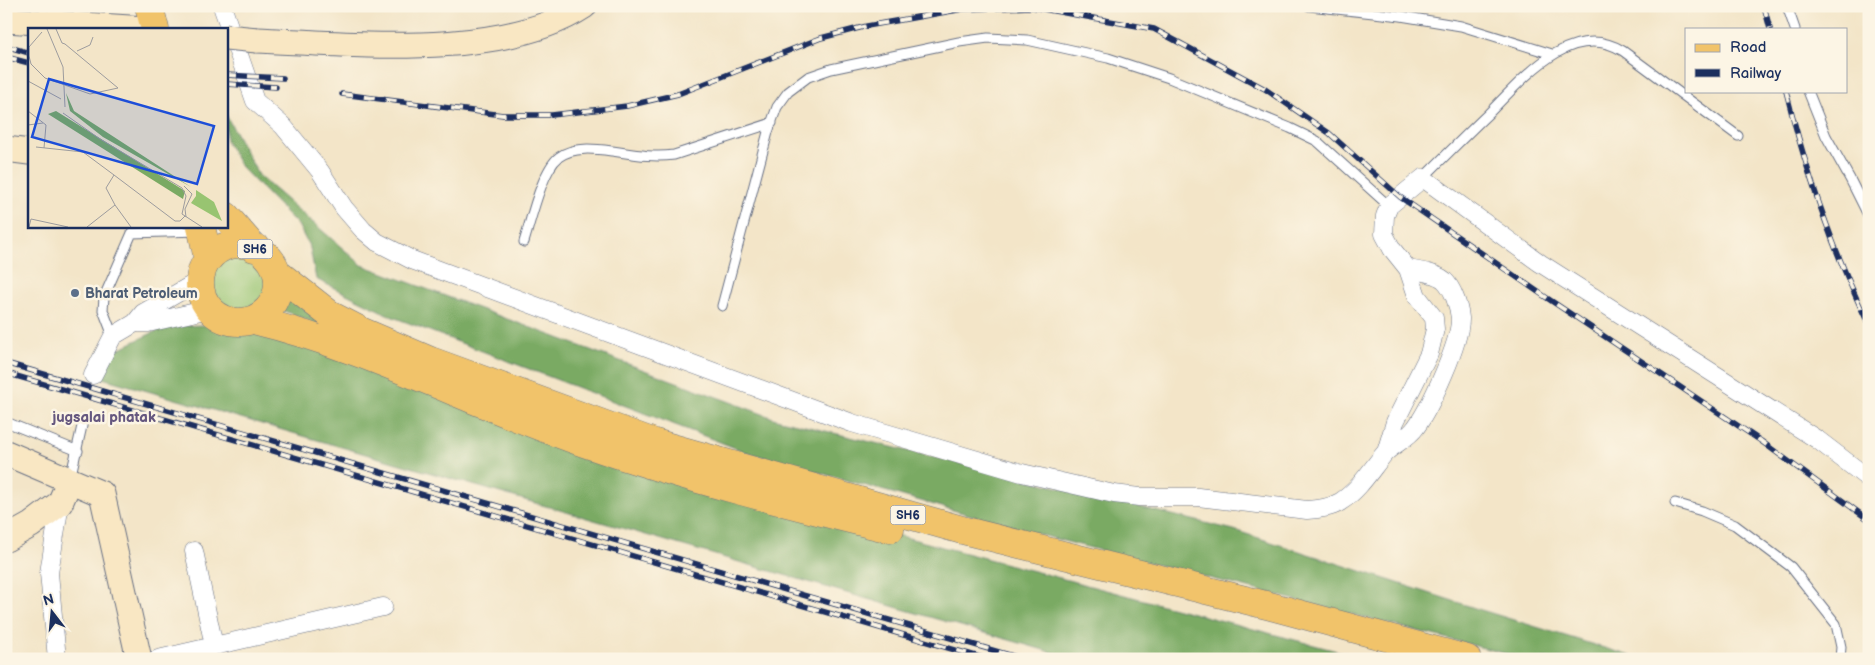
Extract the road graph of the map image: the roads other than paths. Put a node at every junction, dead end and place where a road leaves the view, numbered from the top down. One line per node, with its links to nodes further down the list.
1 (149, 6): 8 (main road)
2 (164, 6): 9 (main road)
3 (222, 6): 37 (street)
4 (584, 6): 11 (street, bridge)
5 (1309, 6): 12 (lane)
6 (1787, 6): 10 (lane)
7 (6, 20): 8 (street)
8 (143, 28)
9 (170, 28)
10 (1795, 28)
11 (228, 37)
12 (1552, 54): 15 (lane); 18 (lane)
13 (1808, 92): 20 (lane)
14 (772, 123): 19 (lane); 23 (lane); 28 (lane)
15 (1738, 136)
16 (6, 149): 17 (street)
17 (28, 152)
18 (1423, 178): 19 (street); 39 (street)
19 (1390, 206): 25 (street)
20 (1869, 217)
21 (228, 218): 24 (main road, SH6)
22 (201, 229): 26 (main road); 32 (lane)
23 (524, 242)
24 (254, 248): 26 (main road, SH6); 27 (main road, SH6)
25 (1408, 268): 37 (street); 37 (street)
26 (204, 270): 29 (main road); 31 (street)
27 (277, 273): 30 (main road, SH6); 51 (main road, SH6)
28 (722, 306)
29 (210, 309): 30 (main road, SH6); 31 (street)
30 (253, 320): 50 (main road, SH6)
31 (135, 323): 32 (street)
32 (113, 336): 33 (street)
33 (93, 375)
34 (6, 422): 36 (lane)
35 (82, 426): 36 (lane)
36 (78, 451): 40 (lane)
37 (1386, 452)
38 (6, 453): 40 (street)
39 (1869, 478)
40 (70, 480): 41 (street); 48 (street)
41 (60, 503): 43 (street); 47 (street)
42 (1675, 503): 52 (lane)
43 (6, 539)
44 (194, 551): 46 (street)
45 (383, 607): 46 (street)
46 (214, 646): 49 (street)
47 (57, 659)
48 (139, 659)
49 (158, 659)
50 (1396, 659)
51 (1467, 659)
52 (1840, 659)

